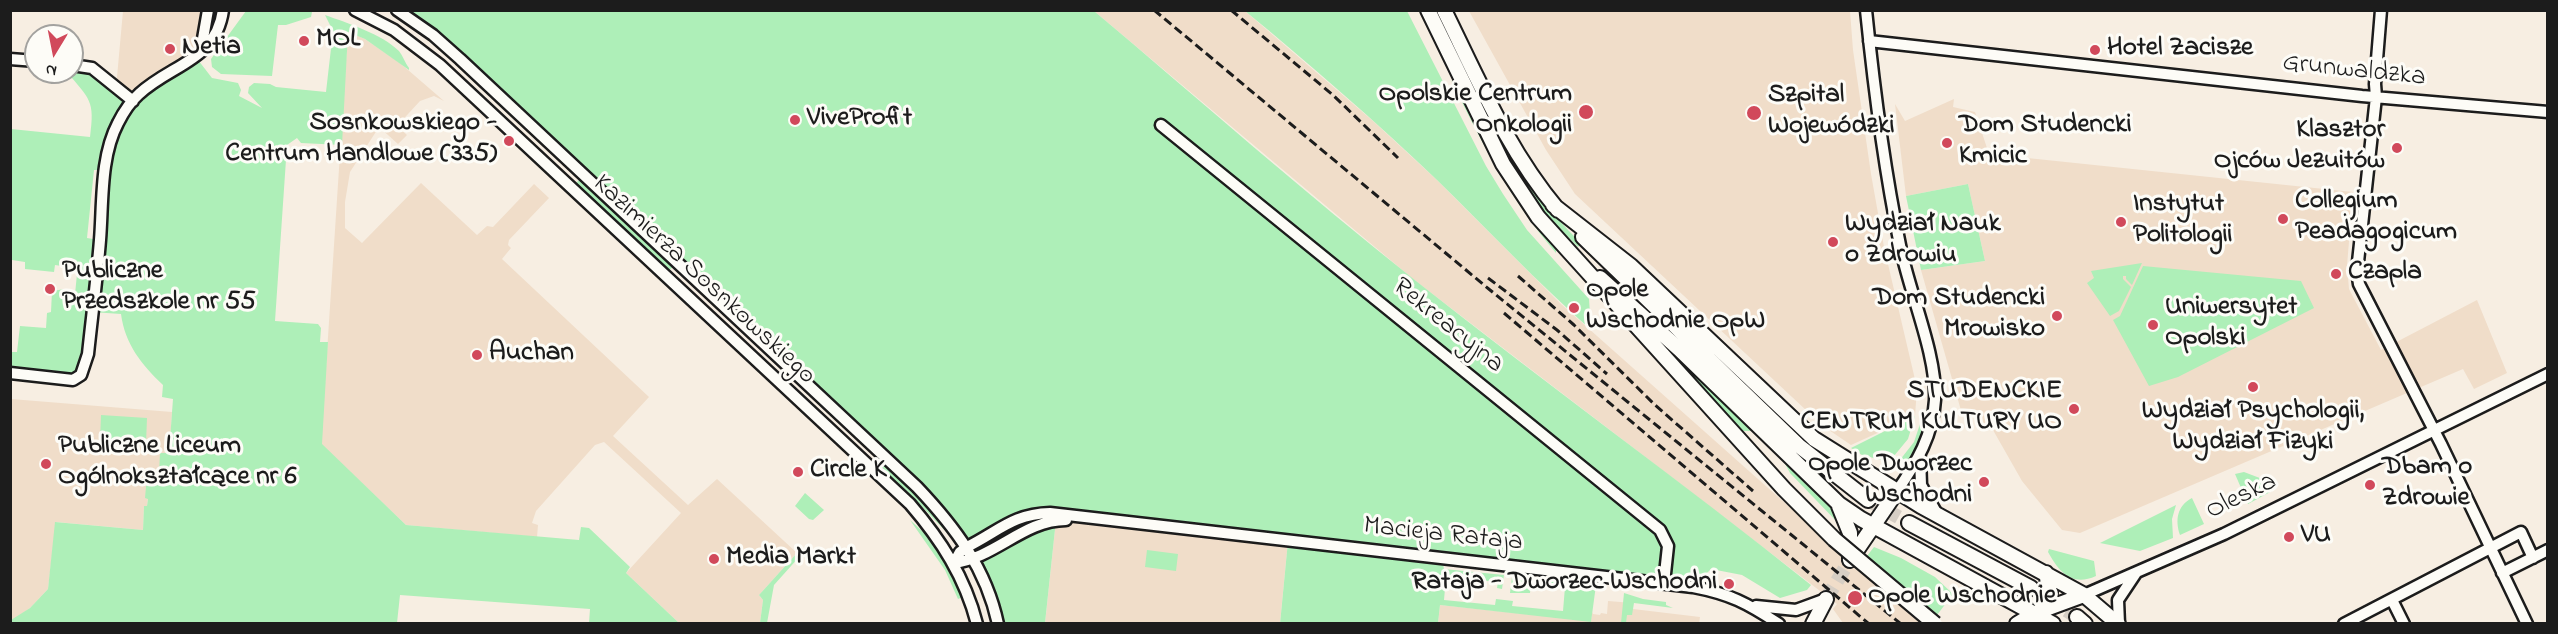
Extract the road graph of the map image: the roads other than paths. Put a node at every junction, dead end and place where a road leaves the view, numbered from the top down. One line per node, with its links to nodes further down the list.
1 (208, 10): 10 (street)
2 (223, 10): 10 (street)
3 (355, 10): 34 (street, Kazimierza Sosnkowskiego)
4 (397, 10): 29 (street, Kazimierza Sosnkowskiego)
5 (1428, 10): 17 (main road)
6 (1444, 10): 16 (main road)
7 (1866, 10): 9 (street)
8 (2381, 10): 12 (street)
9 (1869, 42): 12 (street, Grunwaldzka); 21 (street)
10 (201, 51): 13 (street)
11 (84, 67): 13 (street)
12 (2376, 97): 14 (street, Grunwaldzka); 20 (street)
13 (133, 101): 18 (street)
14 (2547, 112)
15 (1161, 125): 38 (street, Rekreacyjna)
16 (1553, 205): 22 (main road); 23 (main road)
17 (1579, 265): 24 (main road); 49 (main road, bridge)
18 (10, 373)
19 (2547, 374): 20 (street, Oleska)
20 (2433, 430): 30 (street); 35 (street, Oleska)
21 (1920, 458): 22 (street); 25 (street)
22 (1897, 491): 25 (main road); 28 (main road)
23 (1868, 500)
24 (1839, 504): 28 (main road); 28 (main road)
25 (1938, 515): 36 (main road)
26 (1093, 519): 29 (street, Macieja Rataja); 32 (street, Macieja Rataja); 38 (street, Macieja Rataja)
27 (1909, 523): 39 (main road)
28 (1875, 525): 44 (main road)
29 (968, 547): 32 (street, Kazimierza Sosnkowskiego); 34 (street, Macieja Rataja)
30 (2491, 549): 33 (street); 37 (street); 42 (street)
31 (2547, 550): 33 (street)
32 (975, 558): 34 (street, Macieja Rataja); 46 (street, Kazimierza Sosnkowskiego)
33 (2533, 558): 37 (street)
34 (954, 563): 45 (street, Kazimierza Sosnkowskiego)
35 (2136, 572): 40 (street, Oleska); 52 (street)
36 (2046, 573): 40 (main road); 44 (main road)
37 (2502, 573): 55 (street)
38 (1664, 583): 43 (street, Macieja Rataja)
39 (2031, 588)
40 (2084, 595): 44 (main road); 52 (main road)
41 (1826, 599): 43 (street); 48 (main road)
42 (2392, 600): 53 (street); 54 (street)
43 (1750, 605): 47 (street, Macieja Rataja)
44 (2038, 612): 50 (main road); 51 (main road)
45 (977, 624)
46 (998, 624)
47 (1779, 624)
48 (1813, 624)
49 (1935, 624)
50 (2017, 624)
51 (2053, 624)
52 (2118, 624)
53 (2343, 624)
54 (2404, 624)
55 (2527, 624)

